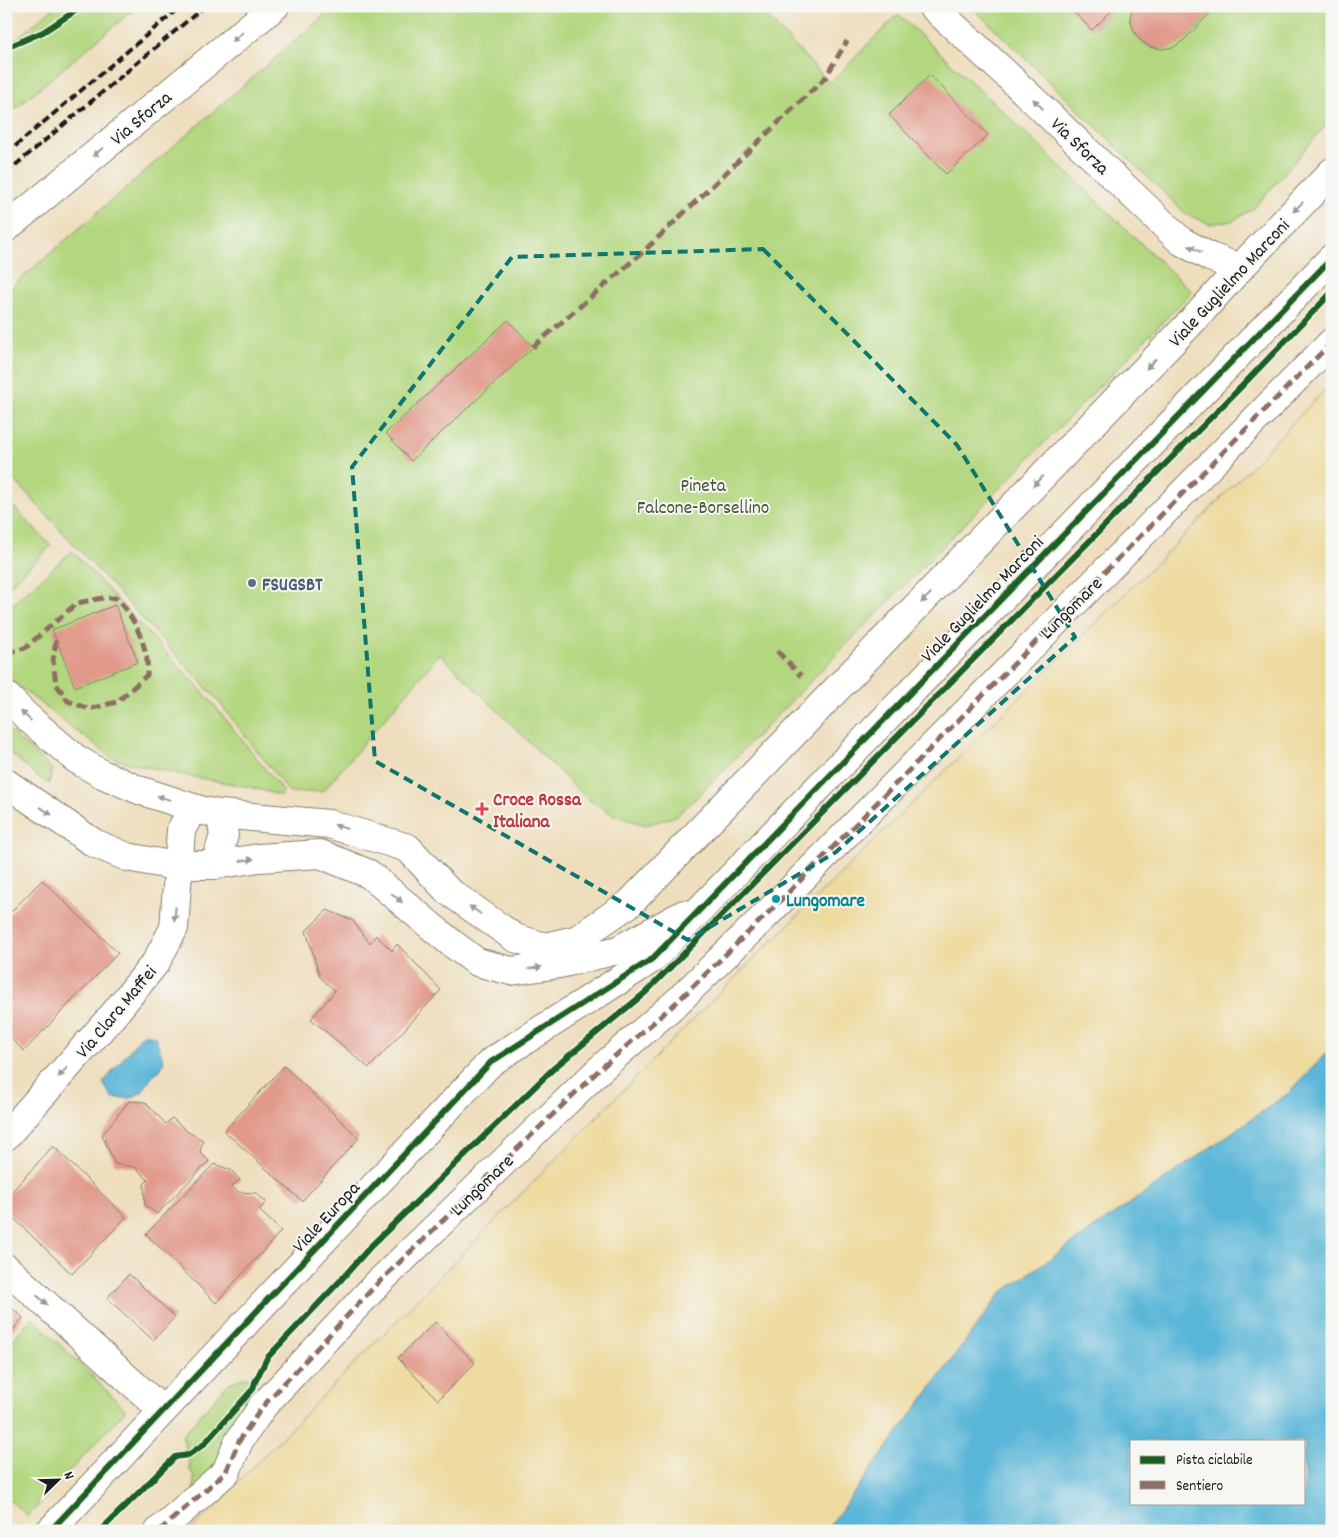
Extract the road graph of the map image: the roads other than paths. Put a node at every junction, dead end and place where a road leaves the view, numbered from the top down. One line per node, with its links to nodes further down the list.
1 (275, 6): 4 (street, Via Sforza, one-way to 4)
2 (932, 6): 6 (street, Via Sforza, one-way to 2)
3 (1332, 172): 6 (street, Viale Guglielmo Marconi, one-way to 6)
4 (6, 228)
5 (1332, 258): 14 (street, Viale Guglielmo Marconi)
6 (1240, 268): 11 (street, Viale Guglielmo Marconi, one-way to 11)
7 (1332, 342): 20 (street, Lungomare)
8 (6, 696): 10 (street, Viale Guglielmo Marconi, one-way to 8)
9 (6, 783): 12 (street, one-way to 12)
10 (193, 808): 11 (street, Viale Guglielmo Marconi); 12 (street, Via Clara Maffei)
11 (220, 814): 13 (street)
12 (179, 865): 13 (street); 16 (street, Via Clara Maffei, one-way to 16)
13 (215, 865): 14 (street, one-way to 14)
14 (707, 902): 15 (street, Viale Guglielmo Marconi)
15 (652, 959): 18 (street, Viale Europa)
16 (6, 1136)
17 (6, 1268): 18 (street, one-way to 18)
18 (162, 1410): 19 (street, Viale Europa)
19 (50, 1531)
20 (159, 1531)

